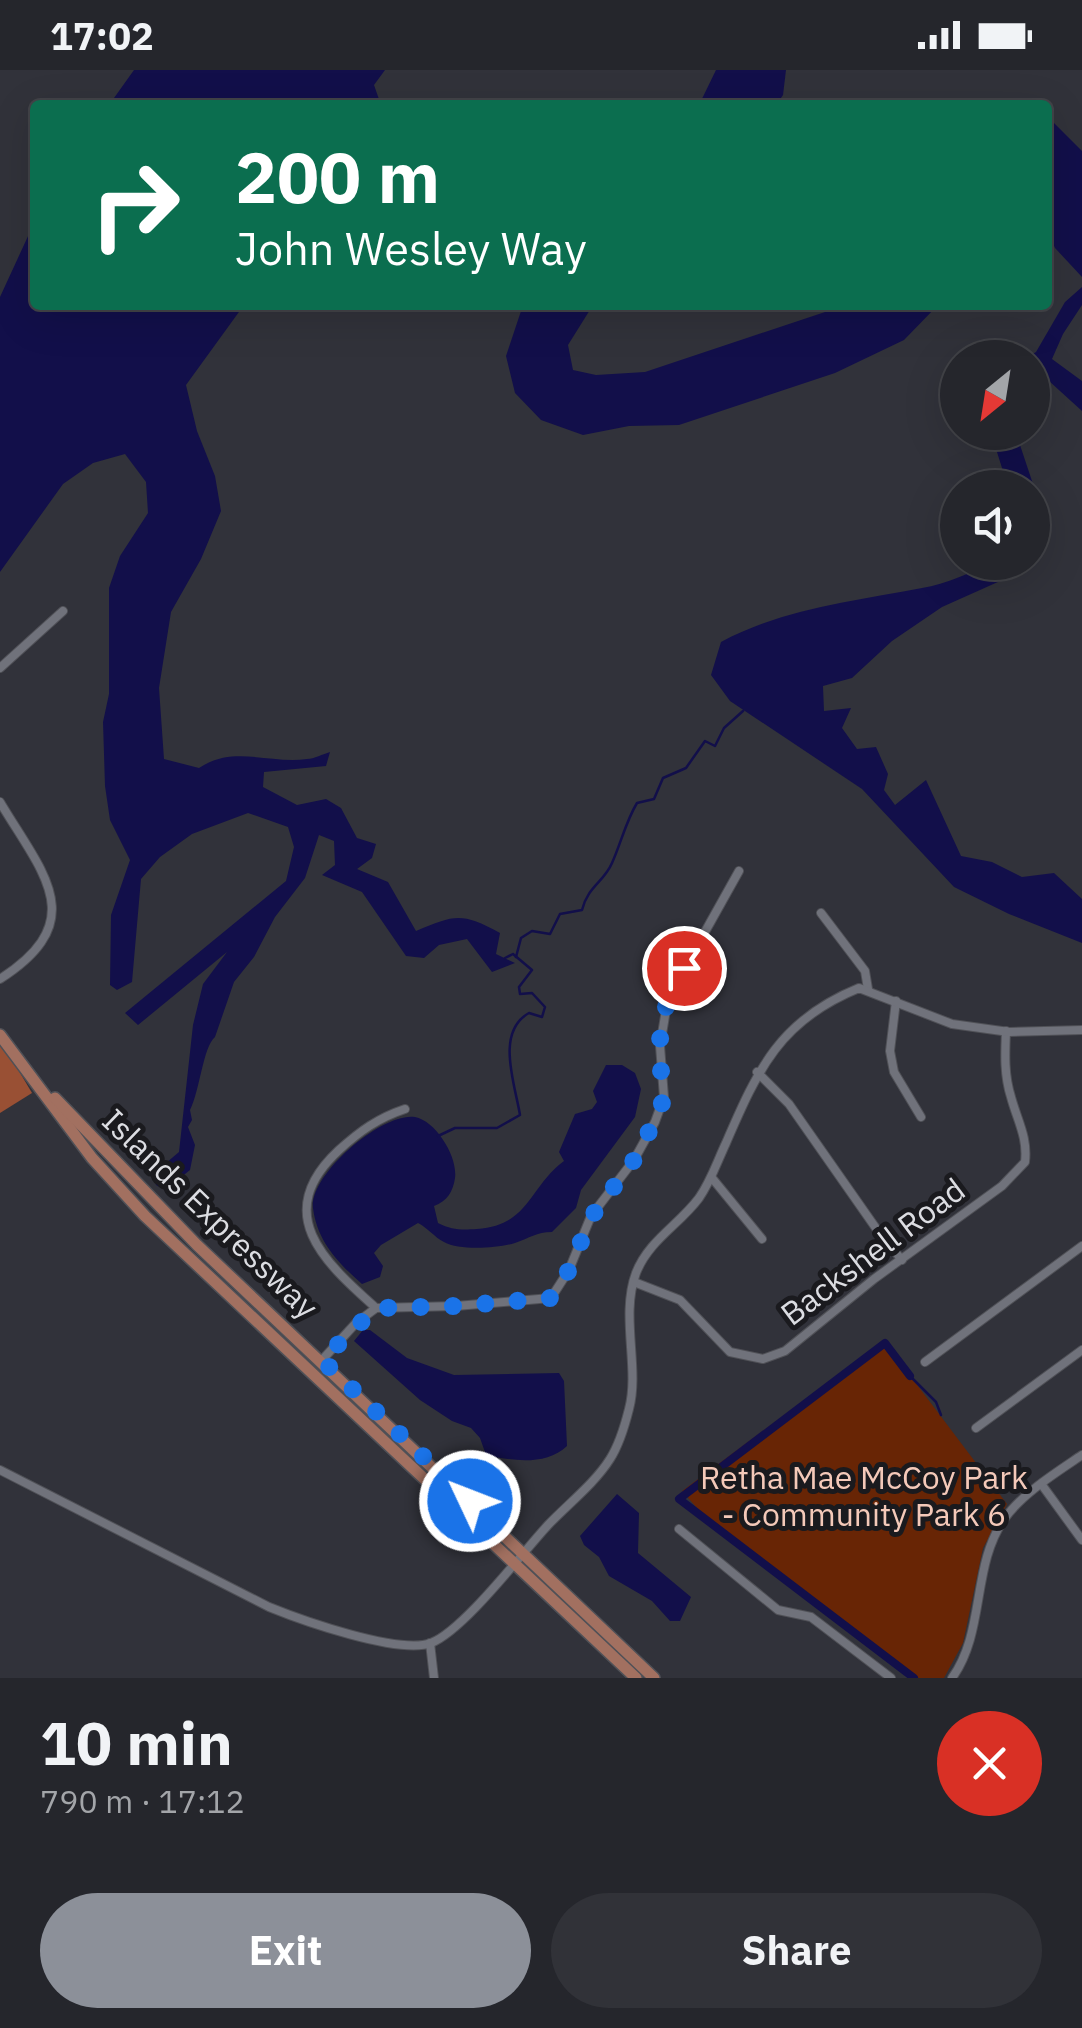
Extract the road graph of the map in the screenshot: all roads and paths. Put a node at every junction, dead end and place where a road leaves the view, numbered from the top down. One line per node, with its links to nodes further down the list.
1 (63, 611): 2 (street)
2 (0, 668)
3 (0, 802): 6 (street)
4 (739, 870): 21 (street)
5 (821, 912): 7 (street)
6 (0, 979)
7 (868, 988): 8 (street); 12 (street)
8 (896, 1001): 10 (street); 15 (street)
9 (1082, 1030): 10 (street)
10 (1006, 1031): 19 (street, Backshell Road)
11 (0, 1035): 13 (main road, Islands Expressway)
12 (757, 1072): 16 (street); 19 (street)
13 (34, 1078): 23 (main road, Islands Expressway); 32 (main road, Islands Expressway)
14 (405, 1109): 21 (street)
15 (920, 1118)
16 (712, 1178): 17 (street); 20 (street)
17 (762, 1239)
18 (1082, 1246): 24 (street)
19 (902, 1260): 20 (street, Backshell Road)
20 (634, 1282): 31 (street)
21 (376, 1308): 23 (street)
22 (1082, 1350): 25 (street)
23 (322, 1360): 31 (main road, Islands Expressway)
24 (925, 1362)
25 (976, 1428)
26 (1082, 1455): 28 (street)
27 (0, 1470): 33 (street)
28 (1042, 1485): 30 (street); 38 (street)
29 (679, 1529): 37 (street)
30 (1082, 1540)
31 (526, 1554): 32 (street); 36 (main road, Islands Expressway)
32 (517, 1565): 33 (street); 35 (main road, Islands Expressway)
33 (430, 1643): 34 (street)
34 (434, 1678)
35 (636, 1678)
36 (654, 1678)
37 (891, 1678)
38 (952, 1678)

